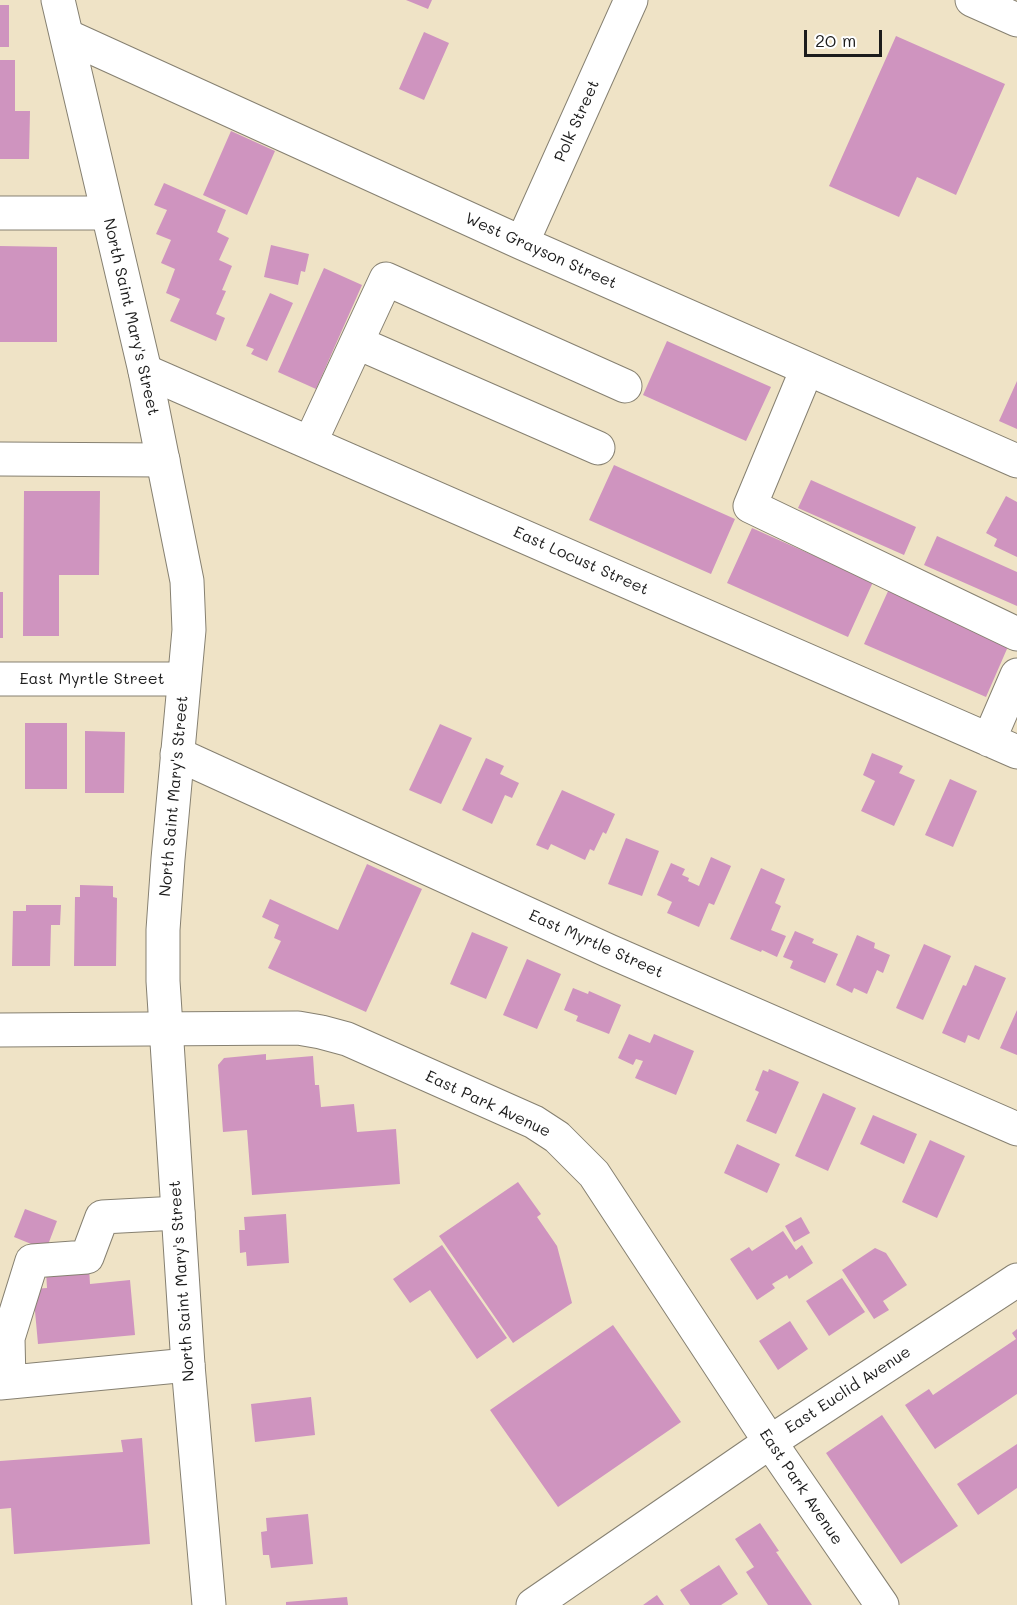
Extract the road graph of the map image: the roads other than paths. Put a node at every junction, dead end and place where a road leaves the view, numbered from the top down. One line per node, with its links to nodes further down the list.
1 (58, 0): 5 (street, North Saint Mary's Street)
2 (631, 0): 8 (street, Polk Street)
3 (972, 0): 4 (street)
4 (1017, 20)
5 (67, 36): 7 (street, North Saint Mary's Street); 8 (street, West Grayson Street)
6 (0, 213): 7 (street)
7 (107, 213): 11 (street, North Saint Mary's Street)
8 (522, 243): 10 (street, West Grayson Street)
9 (358, 343): 12 (street); 13 (street); 14 (street)
10 (807, 369): 17 (street, West Grayson Street); 18 (street)
11 (145, 371): 13 (street, East Locust Street); 16 (street, North Saint Mary's Street)
12 (625, 386)
13 (310, 443): 22 (street, East Locust Street)
14 (598, 448)
15 (0, 459): 16 (street)
16 (163, 460): 21 (street, North Saint Mary's Street)
17 (1017, 461)
18 (1017, 634)
19 (1017, 675): 22 (street)
20 (0, 679): 21 (street, East Myrtle Street)
21 (184, 679): 23 (street, North Saint Mary's Street)
22 (1003, 746)
23 (177, 754): 25 (street, North Saint Mary's Street); 26 (street, East Myrtle Street)
24 (0, 1030): 25 (street, East Park Avenue)
25 (165, 1030): 27 (street, North Saint Mary's Street); 31 (street, East Park Avenue)
26 (1017, 1129)
27 (178, 1213): 29 (street, North Saint Mary's Street); 30 (street)
28 (1017, 1280): 31 (street, East Euclid Avenue)
29 (188, 1365): 30 (street); 32 (street, North Saint Mary's Street)
30 (5, 1383)
31 (770, 1442): 33 (street, East Euclid Avenue); 34 (street, East Park Avenue)
32 (209, 1605)
33 (533, 1605)
34 (882, 1605)

